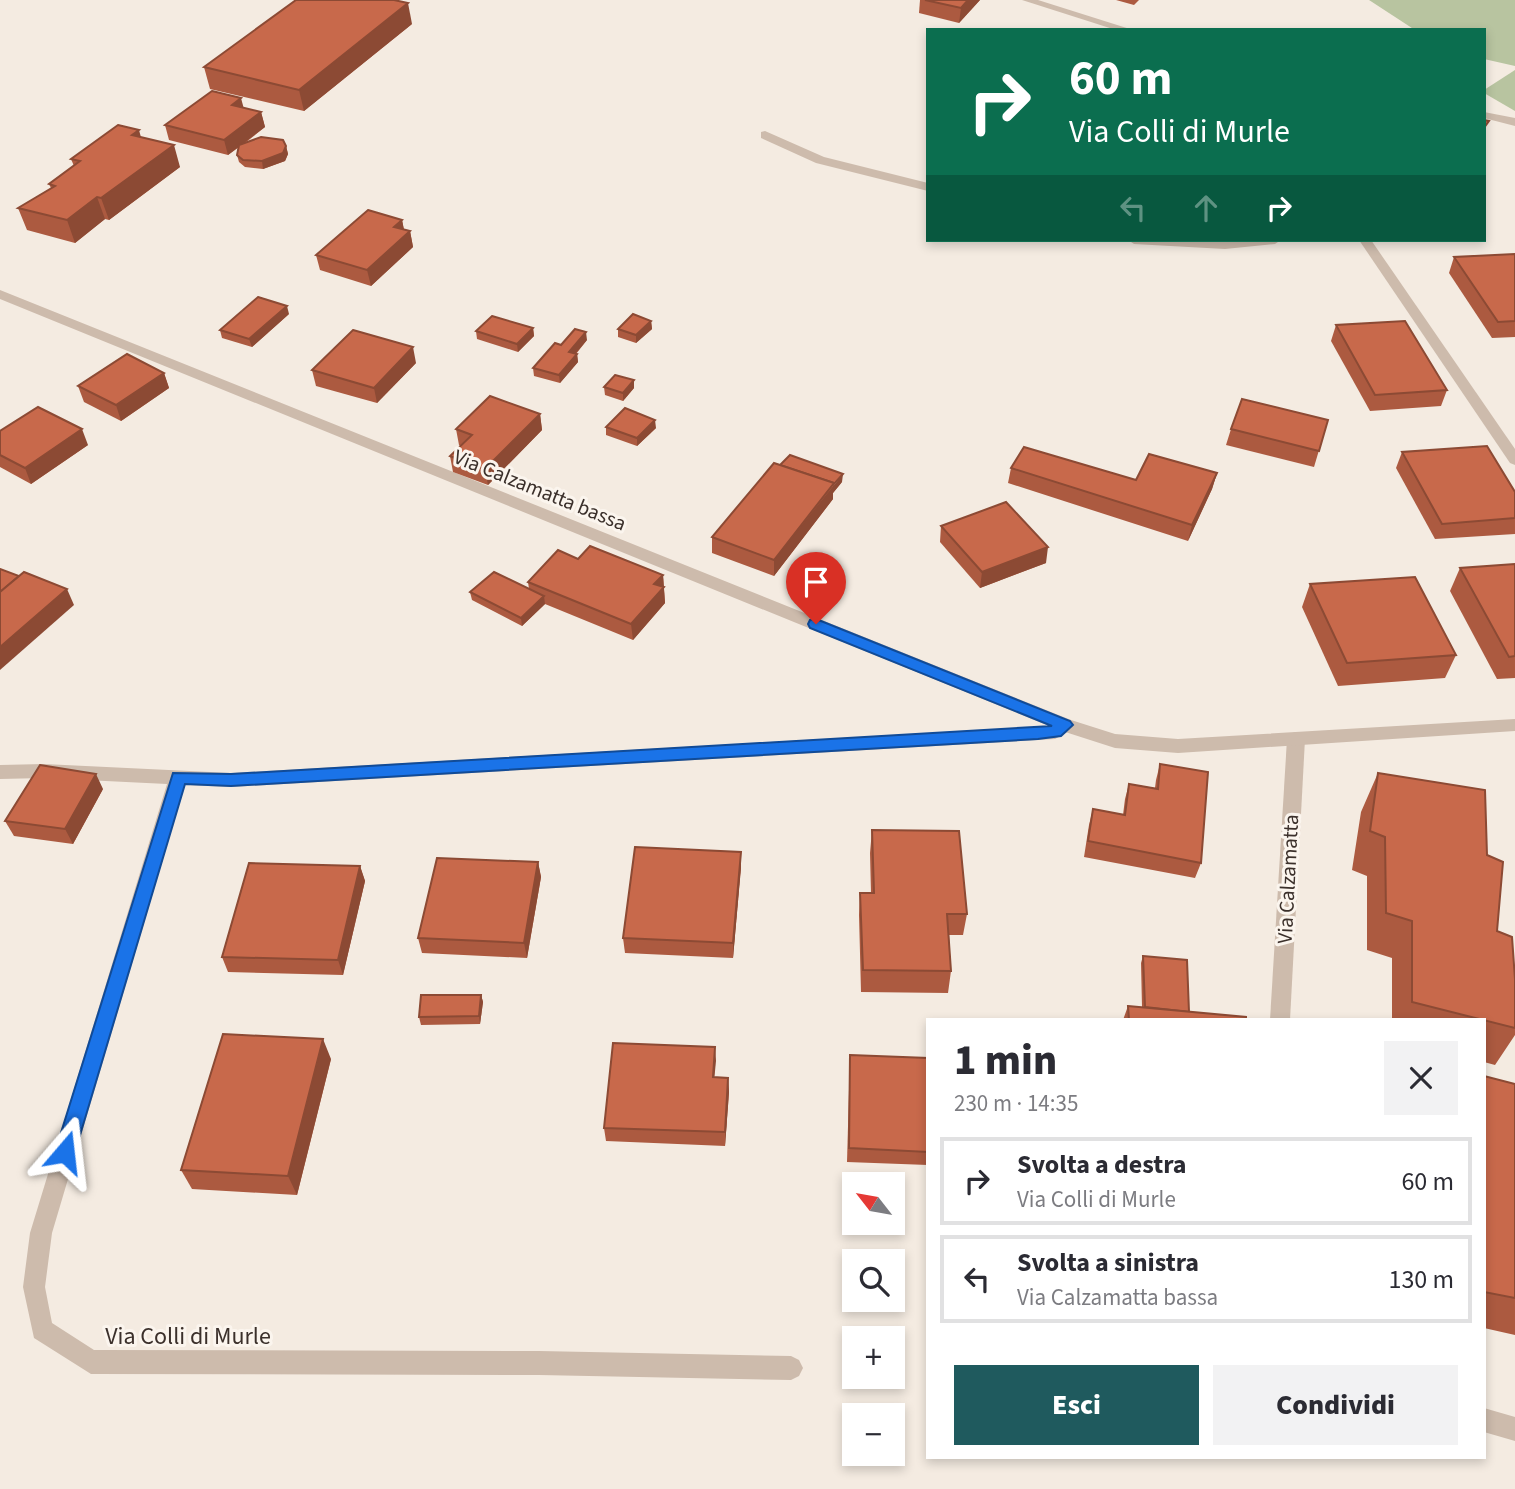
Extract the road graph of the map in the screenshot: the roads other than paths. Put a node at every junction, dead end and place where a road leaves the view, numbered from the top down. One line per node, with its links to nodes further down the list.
1 (1027, 0): 2 (street)
2 (1121, 28)
3 (1486, 115): 4 (street)
4 (1515, 122)
5 (765, 135): 6 (street)
6 (926, 186)
7 (1170, 242): 8 (street)
8 (1255, 242)
9 (1366, 242): 11 (street)
10 (0, 294): 12 (street, Via Calzamatta bassa)
11 (1515, 460)
12 (1065, 725): 14 (street); 16 (street)
13 (1515, 725): 14 (street)
14 (1296, 739): 17 (street, Via Calzamatta)
15 (0, 772): 16 (street)
16 (178, 778): 18 (street, Via Colli di Murle)
17 (1280, 1018)
18 (791, 1368)
19 (1486, 1421): 20 (street)
20 (1515, 1429)

